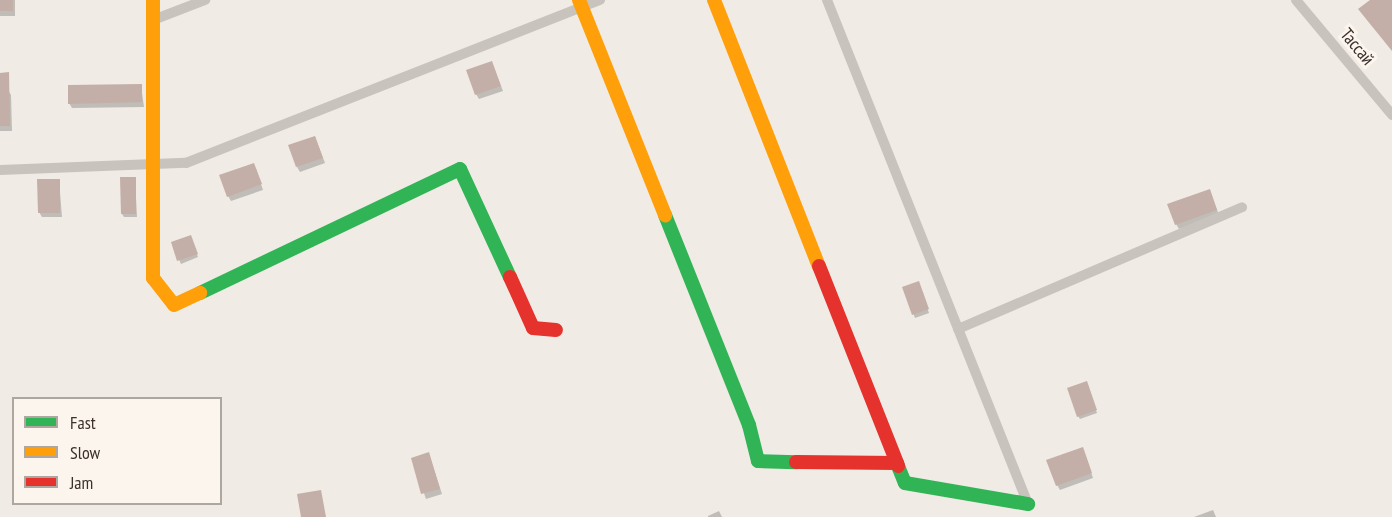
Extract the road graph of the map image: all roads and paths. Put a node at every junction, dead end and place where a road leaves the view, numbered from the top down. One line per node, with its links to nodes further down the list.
1 (153, 0): 8 (street)
2 (206, 0): 8 (street)
3 (600, 0): 7 (street)
4 (714, 0): 15 (street)
5 (827, 0): 13 (street)
6 (1296, 0): 9 (street, Тассай)
7 (581, 4): 10 (street); 15 (street)
8 (153, 20): 10 (street)
9 (1392, 115)
10 (153, 164): 11 (street); 14 (street)
11 (0, 170)
12 (1242, 207): 13 (street)
13 (958, 329): 16 (street)
14 (556, 330)
15 (897, 463): 16 (street)
16 (1028, 504)

